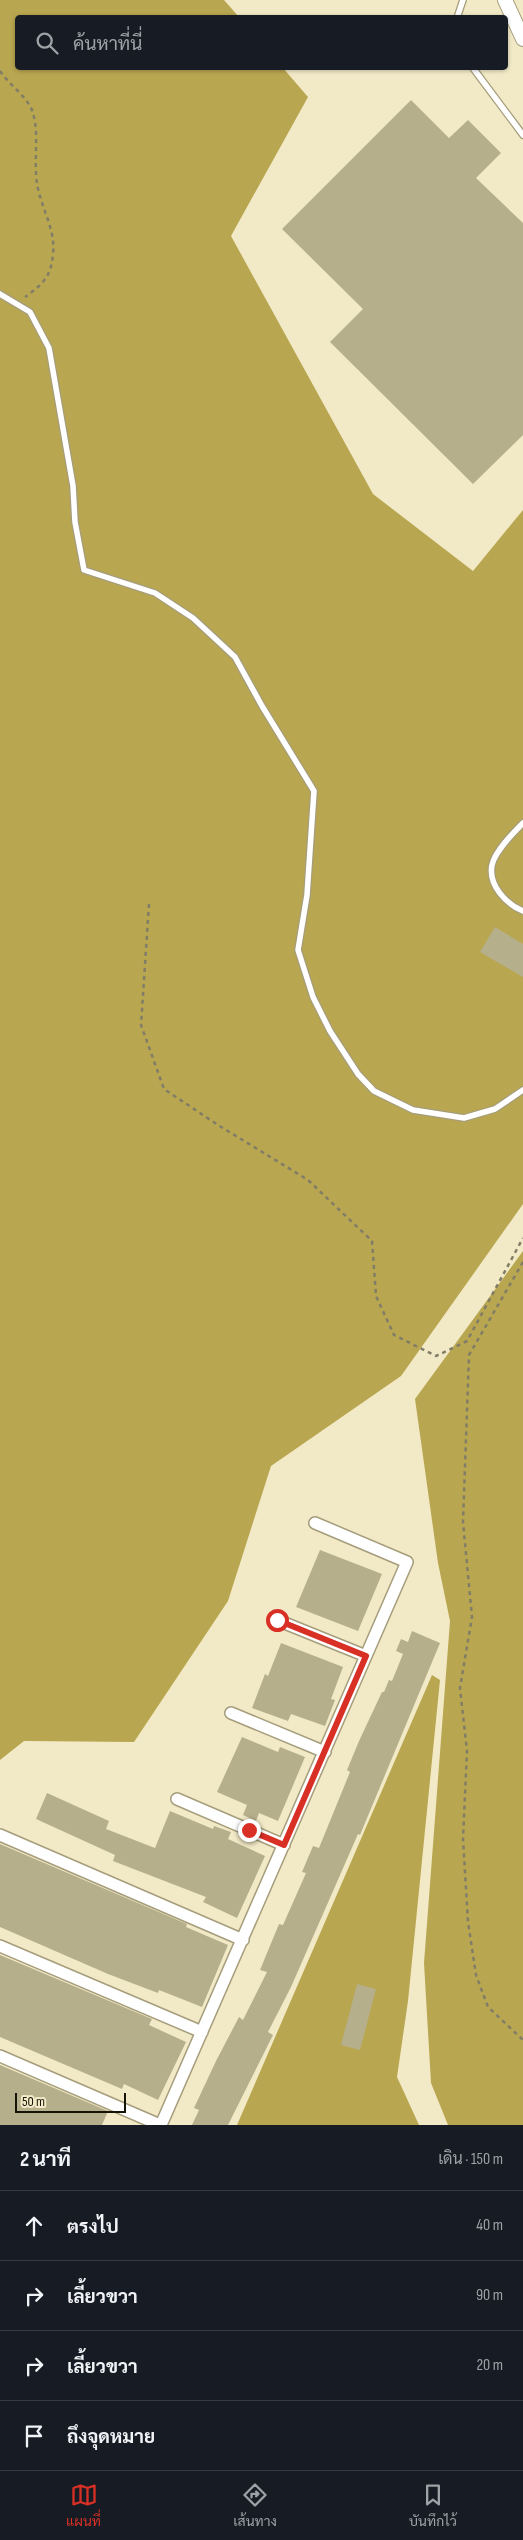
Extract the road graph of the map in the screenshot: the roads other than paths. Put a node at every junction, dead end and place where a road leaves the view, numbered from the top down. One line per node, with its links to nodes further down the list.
1 (463, 0): 3 (lane)
2 (505, 0): 4 (street)
3 (458, 15)
4 (522, 36)
5 (474, 70): 6 (lane)
6 (523, 135)
7 (0, 294): 10 (lane)
8 (523, 823): 9 (lane)
9 (523, 911)
10 (523, 1090)
11 (315, 1523): 13 (street)
12 (277, 1620): 13 (street)
13 (366, 1656): 15 (street)
14 (231, 1713): 15 (street)
15 (324, 1752): 18 (street)
16 (178, 1799): 18 (street)
17 (0, 1836): 19 (street)
18 (284, 1845): 19 (street)
19 (243, 1940): 21 (street)
20 (0, 1946): 21 (street)
21 (202, 2032): 23 (street)
22 (0, 2056): 23 (street)
23 (161, 2125)

